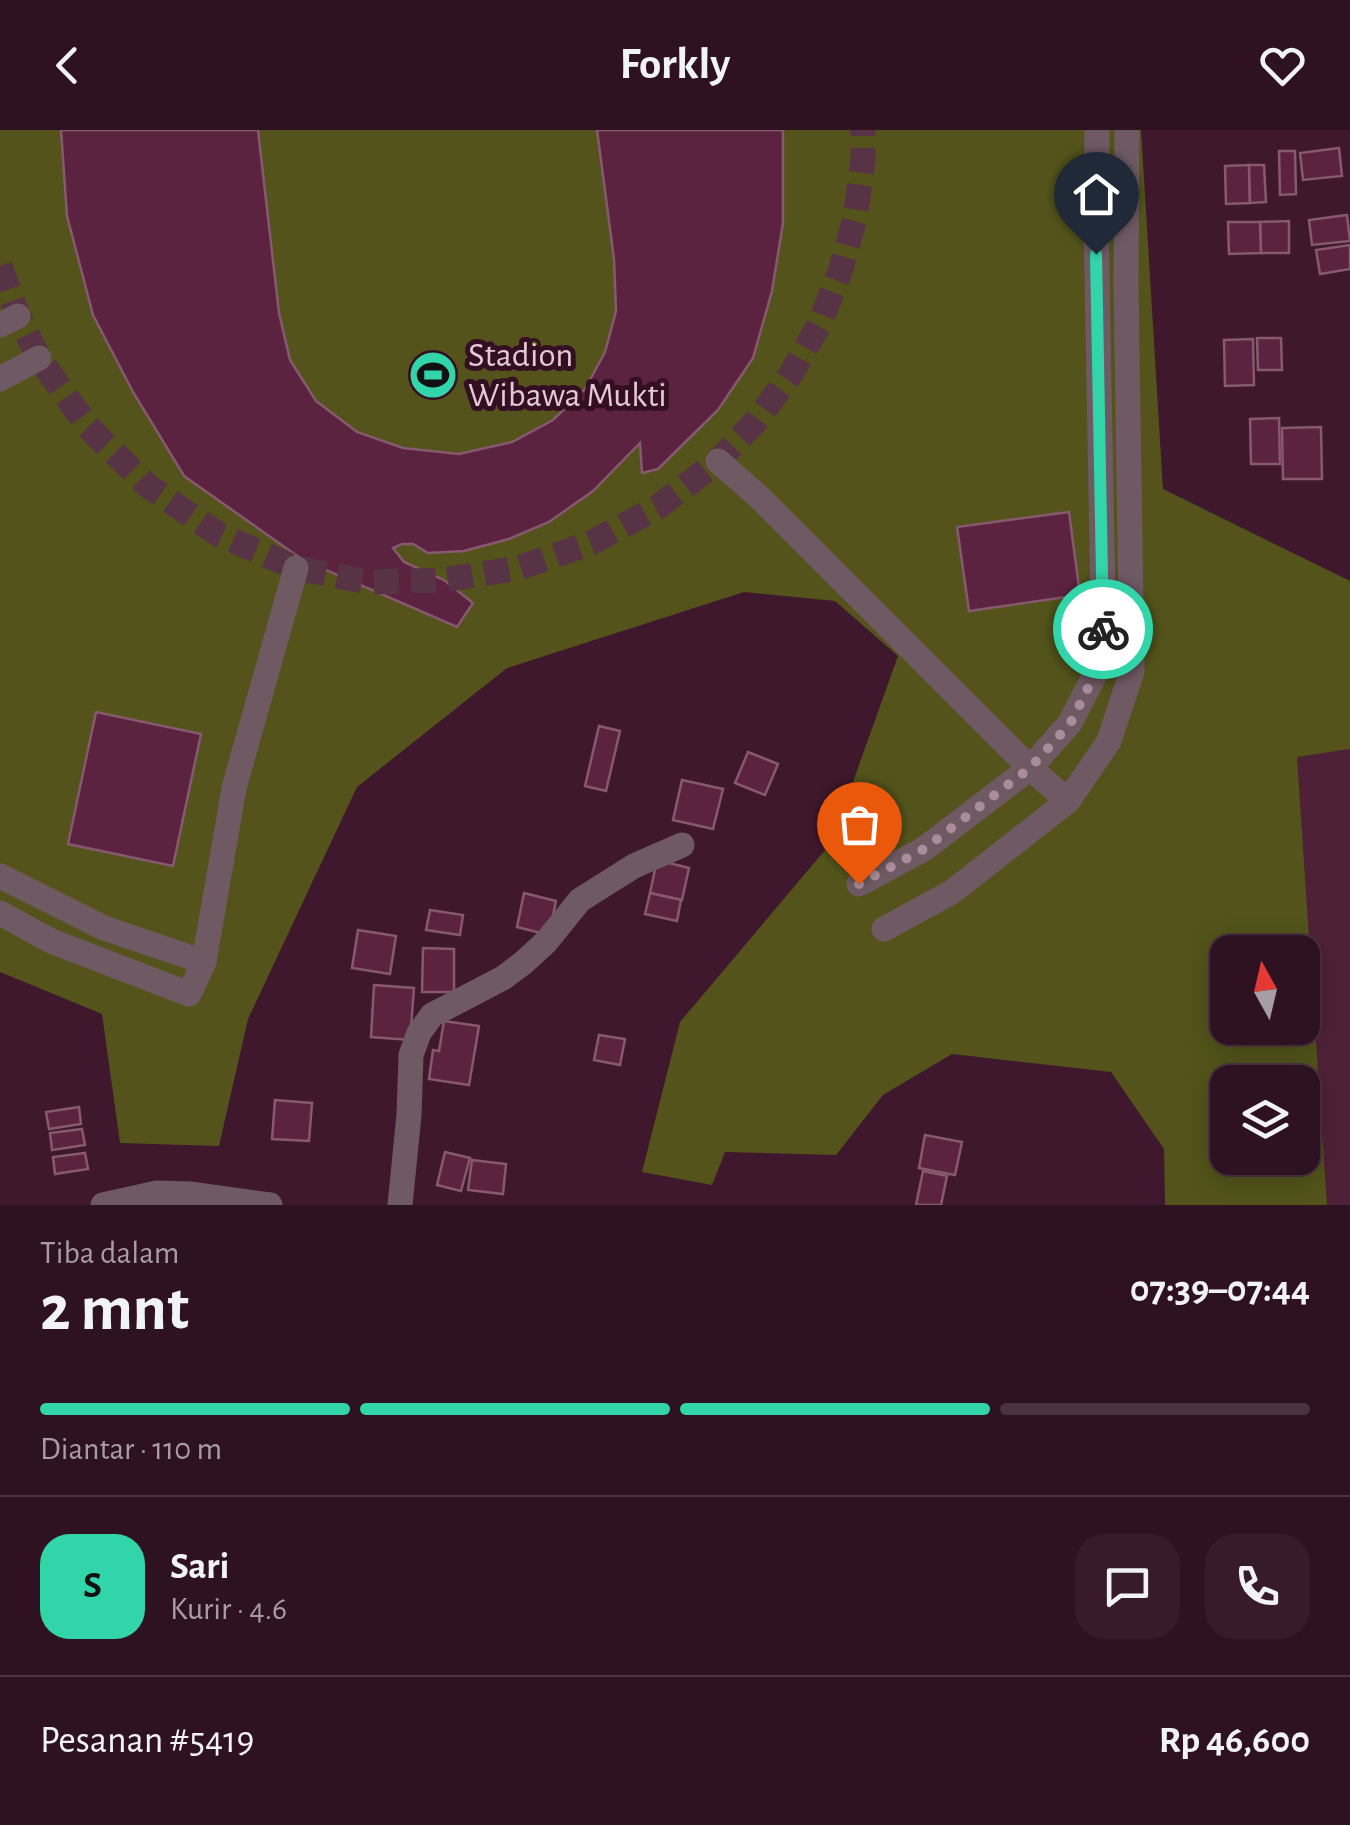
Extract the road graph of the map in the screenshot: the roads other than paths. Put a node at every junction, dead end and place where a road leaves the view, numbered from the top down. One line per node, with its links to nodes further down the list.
1 (1096, 130): 7 (street)
2 (1128, 130): 8 (street)
3 (39, 358): 4 (street)
4 (0, 379)
5 (718, 461): 7 (street)
6 (296, 568): 14 (street)
7 (1030, 768): 8 (street); 11 (street)
8 (1068, 802): 13 (street)
9 (682, 845): 17 (street)
10 (0, 876): 14 (street)
11 (859, 884)
12 (0, 913): 14 (street)
13 (884, 929)
14 (204, 962)
15 (103, 1205): 16 (street)
16 (270, 1205)
17 (400, 1205)

